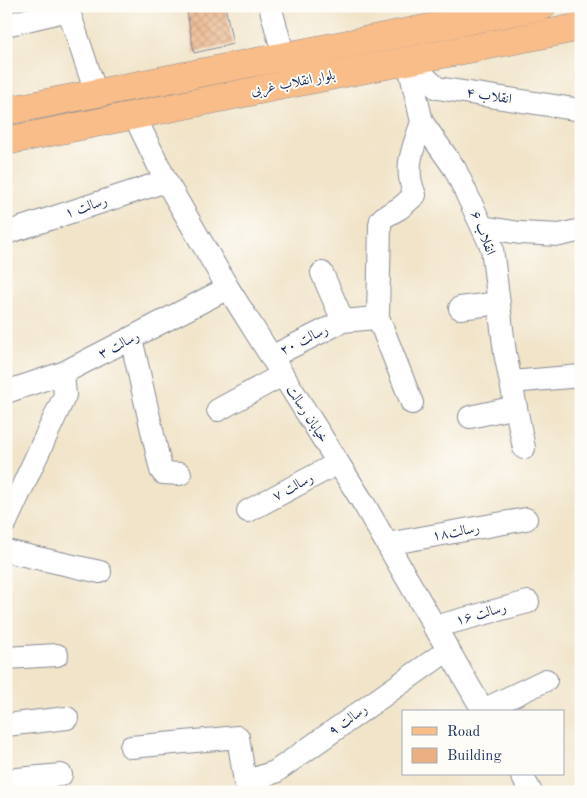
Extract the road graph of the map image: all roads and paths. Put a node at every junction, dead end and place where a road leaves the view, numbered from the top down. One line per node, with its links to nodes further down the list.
1 (270, 6): 6 (street)
2 (542, 6): 6 (main road, بلوار انقلاب غربی)
3 (68, 8): 4 (street); 8 (street)
4 (6, 25)
5 (581, 27): 7 (main road, بلوار انقلاب غربی)
6 (284, 57): 8 (main road, بلوار انقلاب غربی)
7 (408, 61): 9 (street, انقلاب ۴); 11 (main road, بلوار انقلاب غربی); 12 (street, انقلاب ۶)
8 (96, 93): 10 (main road, بلوار انقلاب غربی)
9 (581, 110)
10 (6, 111)
11 (134, 115): 13 (main road, بلوار انقلاب غربی); 14 (street, خیابان رسالت)
12 (422, 122): 15 (street, انقلاب ۶); 22 (street)
13 (6, 141)
14 (166, 181): 17 (street, رسالت ۱); 19 (street, خیابان رسالت)
15 (482, 227): 16 (street); 20 (street, انقلاب ۶)
16 (581, 230)
17 (6, 233)
18 (322, 273): 23 (street, رسالت ۲۰)
19 (228, 288): 24 (street, رسالت ۳); 25 (street, خیابان رسالت)
20 (499, 303): 21 (street); 28 (street, انقلاب ۶)
21 (460, 308)
22 (378, 317): 23 (street); 30 (street)
23 (343, 321): 25 (street, رسالت ۲۰)
24 (131, 338): 26 (street, رسالت ۳); 36 (street)
25 (276, 366): 32 (street, رسالت ۲۰); 35 (street, خیابان رسالت)
26 (63, 373): 29 (street, رسالت ۳); 39 (street)
27 (581, 376): 28 (street)
28 (511, 382): 31 (street, انقلاب ۶)
29 (6, 392)
30 (412, 403)
31 (516, 407): 33 (street); 34 (street, انقلاب ۶)
32 (218, 410)
33 (470, 417)
34 (524, 448)
35 (338, 463): 37 (street, رسالت ۷); 40 (street, خیابان رسالت)
36 (180, 474)
37 (248, 512)
38 (526, 520): 40 (street, رسالت۱۸)
39 (6, 522)
40 (387, 544): 44 (street, خیابان رسالت)
41 (6, 551): 42 (street)
42 (100, 572)
43 (528, 602): 44 (street, رسالت ۱۶)
44 (434, 627): 45 (street, خیابان رسالت)
45 (448, 650): 49 (street, خیابان رسالت); 53 (street, رسالت ۹)
46 (57, 656): 47 (street)
47 (6, 658)
48 (546, 680): 50 (street)
49 (482, 710)
50 (485, 710)
51 (67, 718): 52 (street)
52 (6, 726)
53 (132, 747)
54 (61, 775): 56 (street)
55 (522, 776): 57 (street)
56 (6, 780)
57 (531, 792)

